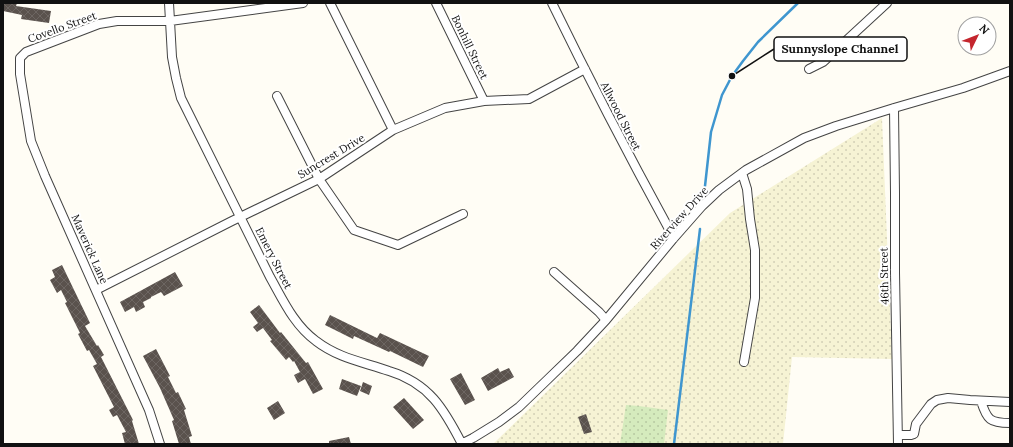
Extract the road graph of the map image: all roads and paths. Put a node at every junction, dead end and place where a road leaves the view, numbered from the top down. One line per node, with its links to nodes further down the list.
1 (169, 3): 7 (street, Emery Street)
2 (303, 3): 7 (street, Covello Street)
3 (330, 3): 15 (street)
4 (436, 3): 13 (street, Bonhill Street)
5 (552, 3): 9 (street, Allwood Street)
6 (887, 3): 10 (street)
7 (170, 21): 8 (street, Covello Street); 19 (street, Emery Street)
8 (20, 58): 22 (street, Maverick Lane)
9 (585, 69): 13 (street, Suncrest Drive); 20 (street, Allwood Street)
10 (809, 69)
11 (1010, 71): 14 (street, Riverview Drive)
12 (277, 96): 17 (street)
13 (484, 101): 15 (street, Suncrest Drive)
14 (894, 108): 16 (street, Riverview Drive); 28 (street, 46th Street)
15 (393, 130): 17 (street, Suncrest Drive)
16 (742, 174): 20 (street, Riverview Drive); 24 (street)
17 (319, 179): 18 (street); 19 (street, Suncrest Drive)
18 (463, 214)
19 (240, 217): 22 (street, Suncrest Drive); 30 (street, Emery Street)
20 (673, 239): 23 (street, Riverview Drive)
21 (554, 272): 23 (street)
22 (96, 290): 29 (street, Maverick Lane)
23 (606, 320): 30 (street, Riverview Drive)
24 (744, 362)
25 (982, 400): 26 (street); 27 (street); 28 (street)
26 (1010, 402)
27 (1010, 422)
28 (898, 435): 31 (street, 46th Street)
29 (160, 444)
30 (462, 444)
31 (898, 444)

